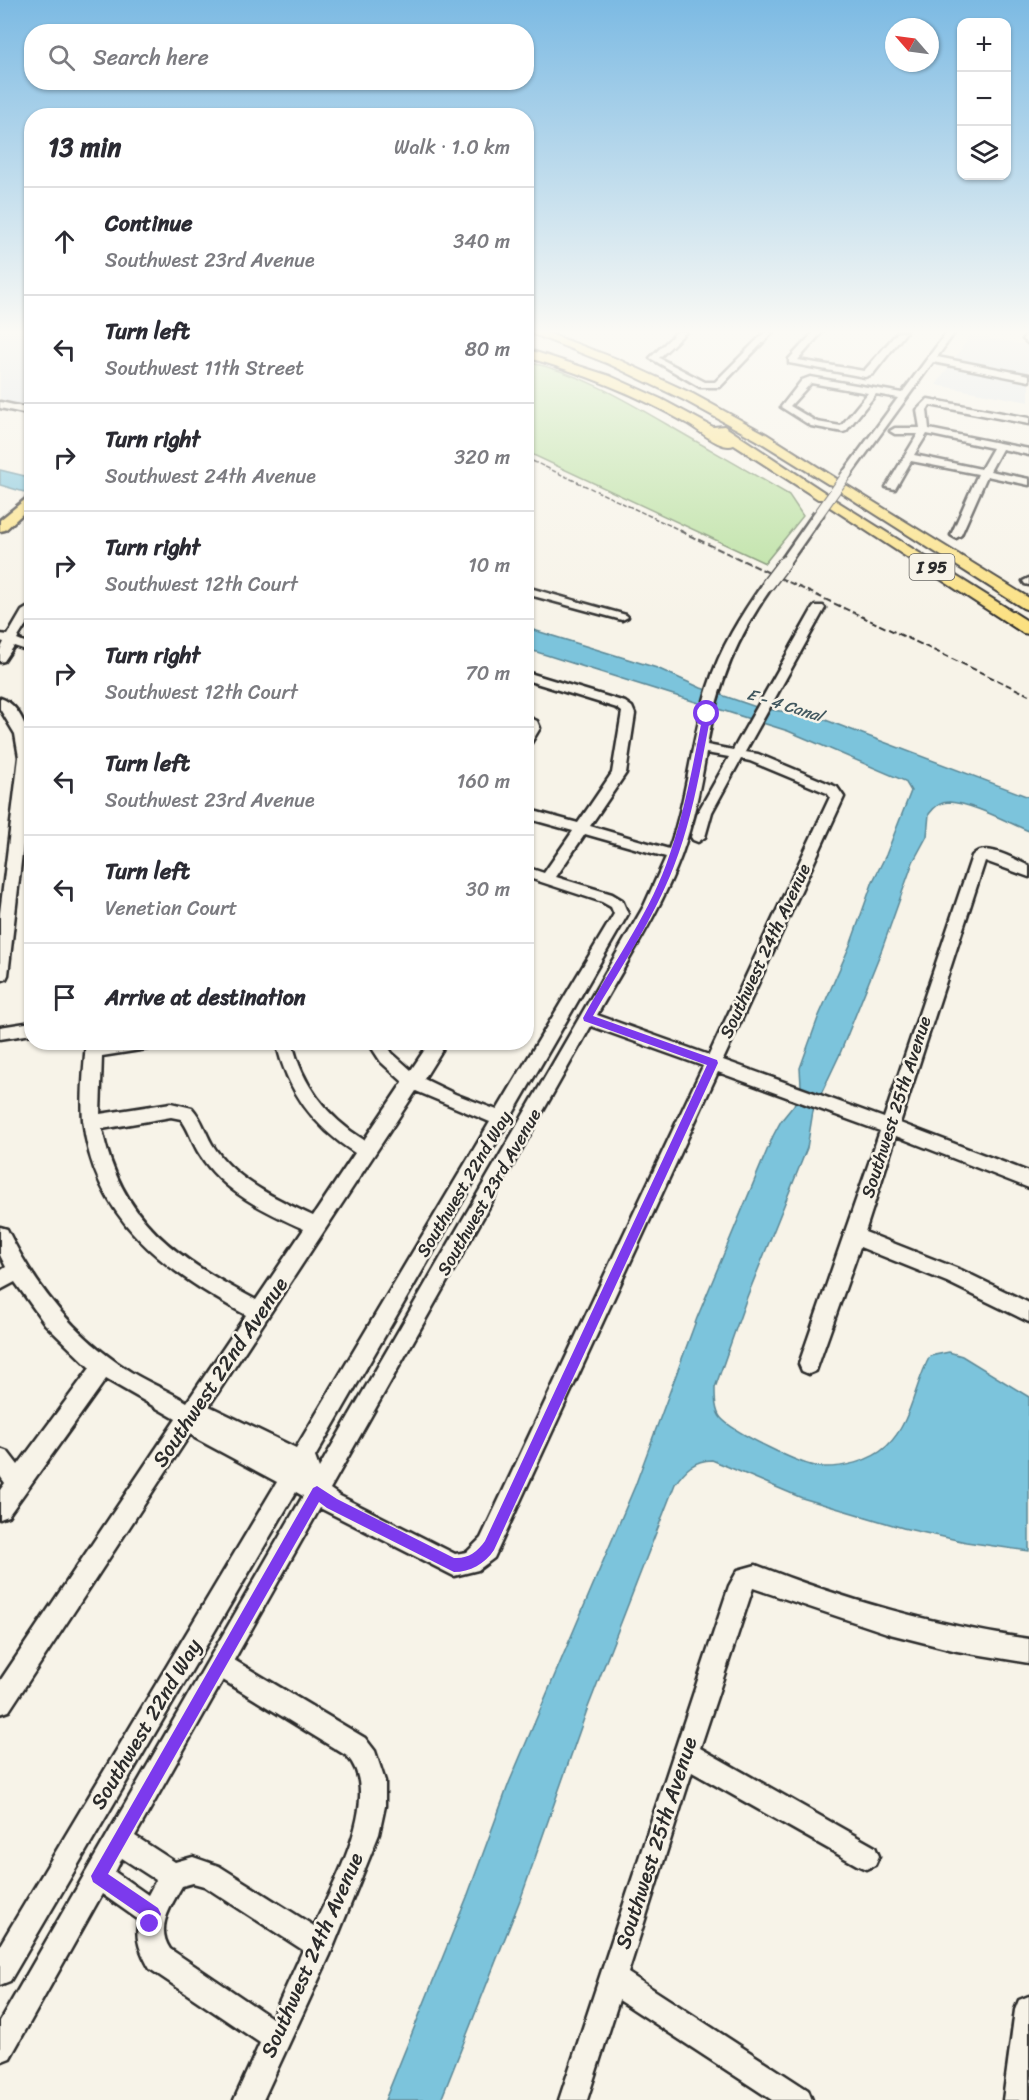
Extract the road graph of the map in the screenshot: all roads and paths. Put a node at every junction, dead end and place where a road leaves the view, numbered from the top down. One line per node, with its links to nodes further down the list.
1 (708, 430): 17 (highway)
2 (721, 430): 17 (highway, I 95)
3 (752, 430): 13 (highway, I 95)
4 (879, 430): 13 (street, Southwest 23rd Avenue)
5 (890, 430): 6 (street)
6 (895, 431): 7 (street); 8 (street)
7 (924, 431): 8 (street); 9 (street)
8 (916, 444): 11 (street)
9 (999, 446): 10 (street); 12 (street)
10 (1029, 452)
11 (908, 457): 12 (street); 15 (street)
12 (984, 472): 14 (street); 21 (street)
13 (842, 482): 23 (highway, I 95); 34 (street, Southwest 23rd Avenue, bridge)
14 (1029, 482)
15 (891, 487)
16 (24, 495): 19 (main road)
17 (827, 498): 27 (highway, I 95)
18 (24, 505): 20 (main road)
19 (0, 514)
20 (0, 527)
21 (956, 535)
22 (534, 592): 26 (street)
23 (1029, 605)
24 (819, 608): 35 (street)
25 (24, 616): 28 (street)
26 (622, 617)
27 (1029, 629)
28 (5, 639): 29 (street); 30 (street)
29 (24, 646)
30 (0, 658)
31 (534, 678): 37 (street)
32 (0, 702): 33 (street)
33 (24, 739)
34 (700, 748): 35 (street); 40 (street, Southwest 23rd Avenue)
35 (739, 753): 39 (street); 53 (street, Southwest 24th Avenue)
36 (534, 815): 37 (street)
37 (582, 828): 40 (street); 43 (street)
38 (24, 832): 44 (street)
39 (698, 837)
40 (674, 855): 46 (street, Southwest 23rd Avenue)
41 (1029, 872): 57 (street, Southwest 25th Avenue)
42 (534, 874): 43 (street)
43 (548, 878): 55 (street, Southwest 22nd Way)
44 (4, 912): 45 (street)
45 (0, 975)
46 (588, 1018): 53 (street); 72 (street, Southwest 23rd Avenue)
47 (24, 1029): 48 (street)
48 (0, 1033)
49 (94, 1050): 56 (street)
50 (286, 1050): 58 (street)
51 (381, 1050): 54 (street)
52 (434, 1050): 54 (street, Southwest 22nd Avenue)
53 (713, 1063): 57 (street); 72 (street, Southwest 24th Avenue)
54 (414, 1081): 55 (street); 58 (street, Southwest 22nd Avenue)
55 (502, 1119): 70 (street, Southwest 22nd Way)
56 (92, 1123): 60 (street); 64 (street)
57 (889, 1127): 59 (street); 62 (street, Southwest 25th Avenue)
58 (367, 1151): 60 (street, Southwest 22nd Avenue)
59 (1028, 1175)
60 (317, 1226): 64 (street, Southwest 22nd Avenue)
61 (0, 1235): 63 (street)
62 (854, 1236): 65 (street); 66 (street, Southwest 25th Avenue)
63 (8, 1276): 67 (street)
64 (260, 1312): 68 (street, Southwest 22nd Avenue)
65 (1029, 1313)
66 (809, 1364)
67 (104, 1366): 68 (street); 71 (street)
68 (190, 1416): 70 (street); 76 (street, Southwest 22nd Avenue)
69 (0, 1461): 71 (street)
70 (296, 1470): 72 (street); 84 (street, Southwest 22nd Way)
71 (19, 1482): 73 (street)
72 (317, 1492): 75 (street, Southwest 23rd Avenue)
73 (0, 1508)
74 (1029, 1651): 77 (street, Southwest 25th Avenue)
75 (220, 1665): 78 (street, Southwest 23rd Avenue); 83 (street, Southwest 24th Avenue)
76 (0, 1702)
77 (685, 1754): 79 (street); 85 (street, Southwest 25th Avenue)
78 (118, 1841): 80 (street); 81 (street, Southwest 23rd Avenue)
79 (866, 1856)
80 (174, 1875): 82 (street); 83 (street)
81 (98, 1876): 82 (street); 88 (street, Southwest 23rd Avenue)
82 (153, 1914): 87 (street)
83 (320, 1945): 87 (street, Southwest 24th Avenue)
84 (0, 1971)
85 (612, 1979): 90 (street, Southwest 25th Avenue); 91 (street)
86 (1029, 2010): 92 (street)
87 (277, 2038): 89 (street, Southwest 24th Avenue)
88 (0, 2048)
89 (248, 2100)
90 (573, 2100)
91 (798, 2100)
92 (1017, 2100)

